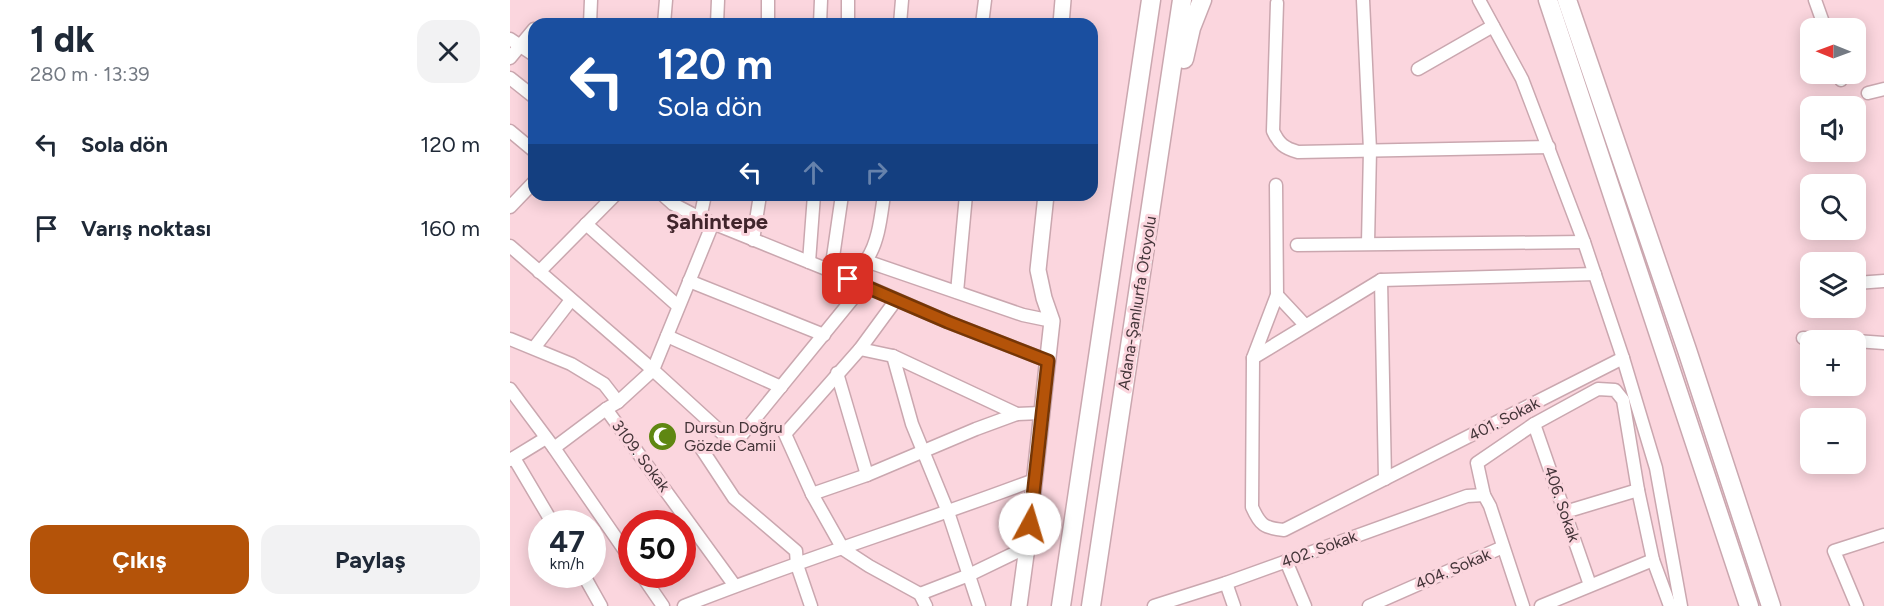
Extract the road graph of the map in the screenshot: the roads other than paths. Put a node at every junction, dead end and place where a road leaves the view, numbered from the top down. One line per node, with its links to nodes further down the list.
1 (591, 0): 21 (street)
2 (666, 0): 22 (street)
3 (718, 0): 23 (street)
4 (768, 0): 24 (street)
5 (821, 0): 25 (street)
6 (848, 0): 26 (street)
7 (902, 0): 27 (street)
8 (985, 0): 28 (street)
9 (1063, 0): 29 (main road)
10 (1144, 0): 42 (highway)
11 (1151, 0): 42 (highway, Adana-Şanlıurfa Otoyolu)
12 (1182, 0): 47 (highway, Adana-Şanlıurfa Otoyolu)
13 (1202, 0): 47 (highway)
14 (1364, 0): 46 (street)
15 (1479, 0): 31 (street)
16 (1540, 0): 35 (highway)
17 (1548, 0): 35 (highway)
18 (1567, 0): 153 (highway)
19 (1815, 0): 30 (street)
20 (1277, 3): 46 (street)
21 (590, 18)
22 (664, 18)
23 (717, 18)
24 (768, 18)
25 (820, 18)
26 (848, 18)
27 (900, 18)
28 (983, 18)
29 (1062, 18)
30 (1821, 18)
31 (1493, 26): 37 (street); 45 (street)
32 (528, 33): 33 (street)
33 (514, 43): 34 (street); 36 (street)
34 (528, 51)
35 (1568, 54): 152 (highway)
36 (510, 58)
37 (1418, 69)
38 (510, 78): 40 (street)
39 (1884, 89): 41 (street)
40 (528, 92)
41 (1868, 93)
42 (1131, 126): 142 (highway, Adana-Şanlıurfa Otoyolu)
43 (510, 131): 44 (street)
44 (528, 146)
45 (1549, 147): 46 (street); 64 (street)
46 (1370, 150): 65 (street)
47 (1156, 178): 143 (highway, Adana-Şanlıurfa Otoyolu)
48 (1276, 185): 80 (street)
49 (528, 188): 59 (street)
50 (609, 201): 62 (street)
51 (670, 201): 60 (street)
52 (704, 201): 60 (street)
53 (759, 201): 63 (street)
54 (814, 201): 69 (street)
55 (841, 201): 70 (street)
56 (883, 201): 68 (street)
57 (965, 201): 79 (street)
58 (1045, 201): 84 (main road)
59 (511, 204)
60 (700, 218): 61 (street)
61 (713, 223): 63 (street); 75 (street)
62 (586, 224): 71 (street); 83 (street)
63 (753, 240): 69 (street)
64 (1584, 242): 65 (street); 72 (street)
65 (1368, 243): 66 (street)
66 (1297, 245)
67 (510, 246): 71 (street)
68 (866, 261): 73 (street); 79 (street)
69 (809, 262): 70 (street)
70 (831, 271): 73 (street)
71 (539, 272): 81 (street)
72 (1594, 274): 74 (street); 95 (street)
73 (848, 279): 78 (street)
74 (1381, 280): 85 (street); 112 (street)
75 (689, 281): 83 (street); 86 (street)
76 (1884, 281): 77 (street)
77 (1866, 282)
78 (863, 286): 82 (street); 86 (street)
79 (957, 292): 84 (street)
80 (1277, 296): 85 (street); 94 (street)
81 (571, 300): 91 (street); 97 (street)
82 (896, 300): 92 (street); 96 (street)
83 (678, 306): 87 (street)
84 (1052, 321): 96 (main road)
85 (1305, 325): 94 (street)
86 (824, 335): 99 (street)
87 (667, 336): 97 (street); 99 (street)
88 (510, 339): 91 (street)
89 (1866, 342): 90 (street)
90 (1884, 343)
91 (534, 348): 101 (street)
92 (860, 349): 93 (street); 98 (street)
93 (893, 356): 104 (street); 109 (street)
94 (1253, 358): 112 (street, 401. Sokak)
95 (1623, 358): 112 (street, 401. Sokak); 151 (street)
96 (1048, 361): 103 (main road)
97 (653, 370): 99 (street); 101 (street)
98 (837, 373): 111 (street); 115 (street)
99 (781, 387)
100 (510, 389): 106 (street)
101 (618, 402): 102 (street)
102 (606, 409): 108 (street, 3109. Sokak); 131 (street, 3109. Sokak)
103 (1041, 413): 104 (street); 113 (main road)
104 (1017, 414): 109 (street)
105 (1534, 424): 114 (street); 116 (street); 119 (street, 406. Sokak)
106 (546, 438): 108 (street); 110 (street)
107 (701, 447): 127 (street)
108 (554, 448): 121 (street)
109 (923, 451): 111 (street); 118 (street)
110 (512, 459): 117 (street)
111 (867, 475): 115 (street)
112 (1385, 479)
113 (1034, 480): 118 (street); 122 (main road)
114 (1638, 490): 119 (street); 125 (street)
115 (812, 494): 124 (street)
116 (1484, 495): 123 (street); 126 (street, 402. Sokak)
117 (543, 510)
118 (948, 512): 124 (street); 128 (street)
119 (1565, 512): 130 (street, 406. Sokak)
120 (1884, 535): 154 (street)
121 (618, 541)
122 (1027, 547): 128 (street); 141 (main road)
123 (1503, 547): 147 (street, 404. Sokak); 148 (street)
124 (843, 549): 127 (street); 134 (street)
125 (1653, 560): 130 (street); 150 (street)
126 (1286, 561): 129 (street, 402. Sokak); 146 (street)
127 (796, 565): 131 (street); 138 (street)
128 (969, 575): 134 (street); 140 (street)
129 (1226, 583): 144 (street, 402. Sokak); 145 (street)
130 (1590, 585): 149 (street)
131 (735, 586): 137 (street)
132 (591, 588): 135 (street)
133 (651, 588): 136 (street)
134 (920, 594): 139 (street)
135 (601, 606)
136 (663, 606)
137 (684, 606)
138 (811, 606)
139 (926, 606)
140 (979, 606)
141 (1019, 606)
142 (1061, 606)
143 (1091, 606)
144 (1154, 606)
145 (1234, 606)
146 (1305, 606)
147 (1370, 606)
148 (1523, 606)
149 (1541, 606)
150 (1670, 606)
151 (1682, 606)
152 (1749, 606)
153 (1771, 606)
154 (1857, 606)

